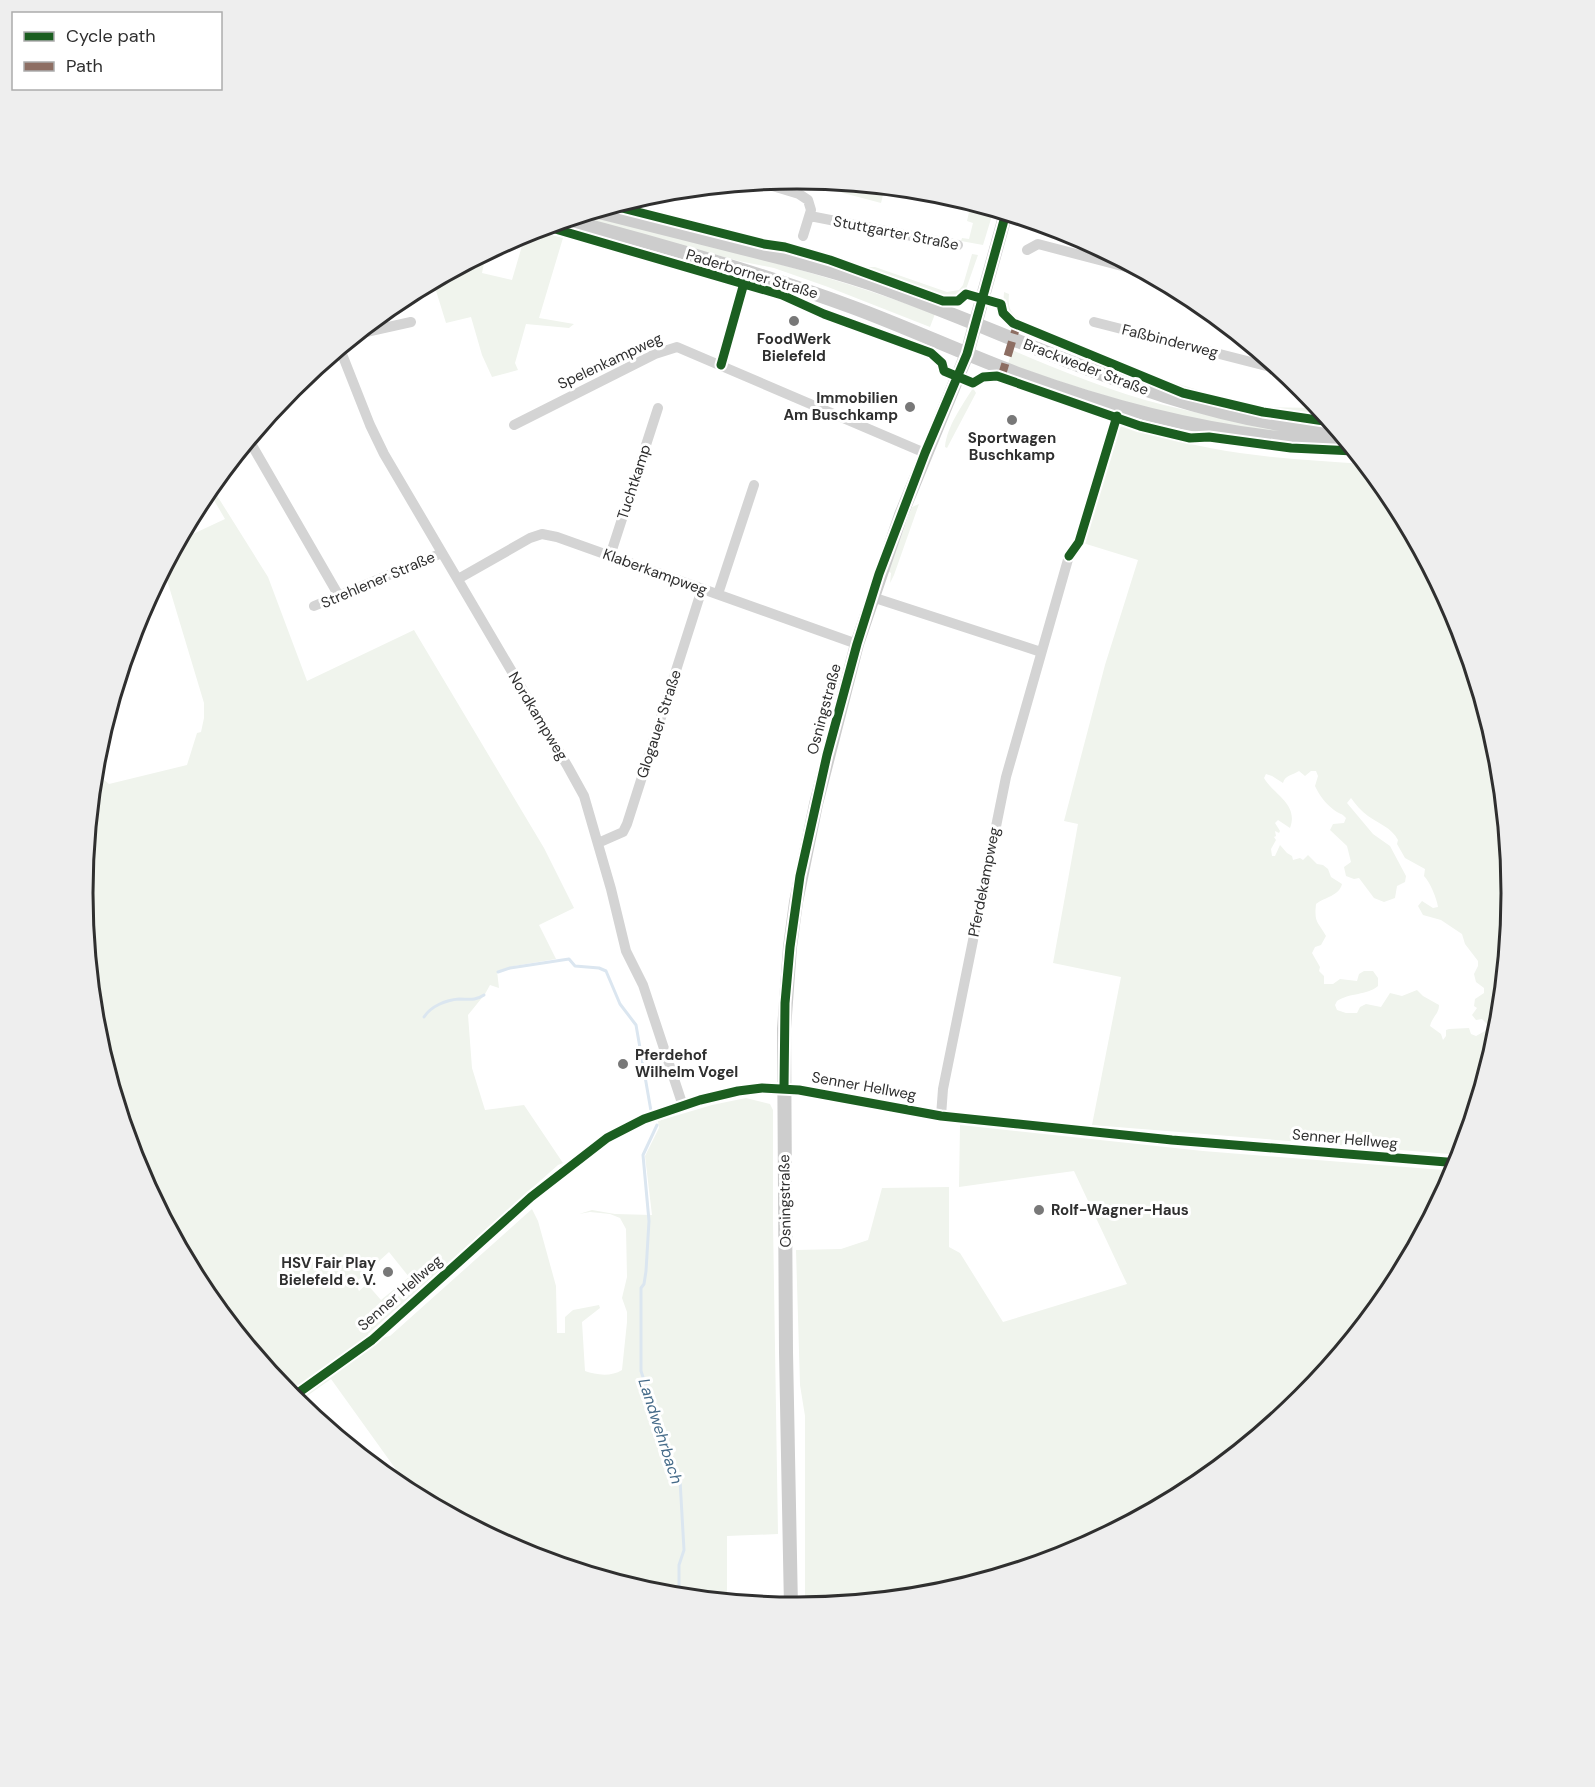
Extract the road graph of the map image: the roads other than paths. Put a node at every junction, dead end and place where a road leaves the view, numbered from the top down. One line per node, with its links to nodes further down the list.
1 (784, 190): 3 (street)
2 (610, 215): 12 (main road, Paderborner Straße)
3 (810, 216): 6 (street); 7 (street, Stuttgarter Straße)
4 (1004, 220): 12 (main road, Osningstraße)
5 (579, 224): 14 (main road, Paderborner Straße)
6 (803, 236)
7 (958, 245)
8 (1027, 250): 9 (street)
9 (1111, 263)
10 (411, 322): 13 (street)
11 (1094, 322): 16 (street, Faßbinderweg)
12 (976, 324): 14 (main road, Osningstraße); 19 (main road, Brackweder Straße)
13 (376, 330)
14 (967, 354): 20 (main road, Brackweder Straße); 22 (main road, Osningstraße)
15 (343, 356): 24 (street, Nordkampweg)
16 (1263, 365)
17 (658, 408): 25 (street, Tuchtkamp)
18 (514, 425): 22 (street, Spelenkampweg)
19 (1326, 428)
20 (1338, 443)
21 (253, 447): 30 (street)
22 (925, 453): 31 (main road, Osningstraße)
23 (754, 485): 29 (street)
24 (442, 553): 27 (street, Nordkampweg); 30 (street, Strehlener Straße)
25 (610, 556): 27 (street, Klaberkampweg); 28 (street, Klaberkampweg)
26 (1069, 556): 34 (street, Pferdekampweg)
27 (458, 579): 35 (street, Nordkampweg)
28 (702, 589): 29 (street, Klaberkampweg); 35 (street, Glogauer Straße)
29 (718, 594): 33 (street, Klaberkampweg)
30 (339, 596): 32 (street, Strehlener Straße)
31 (872, 597): 33 (main road, Osningstraße); 34 (street)
32 (314, 606)
33 (857, 644): 36 (main road, Osningstraße)
34 (1041, 652): 38 (street, Pferdekampweg)
35 (598, 843): 37 (street, Nordkampweg)
36 (784, 1089): 37 (street, Senner Hellweg); 38 (street, Senner Hellweg); 41 (main road, Osningstraße)
37 (683, 1106): 40 (street, Senner Hellweg)
38 (941, 1116): 39 (street, Senner Hellweg)
39 (1448, 1162)
40 (299, 1392)
41 (791, 1598)

